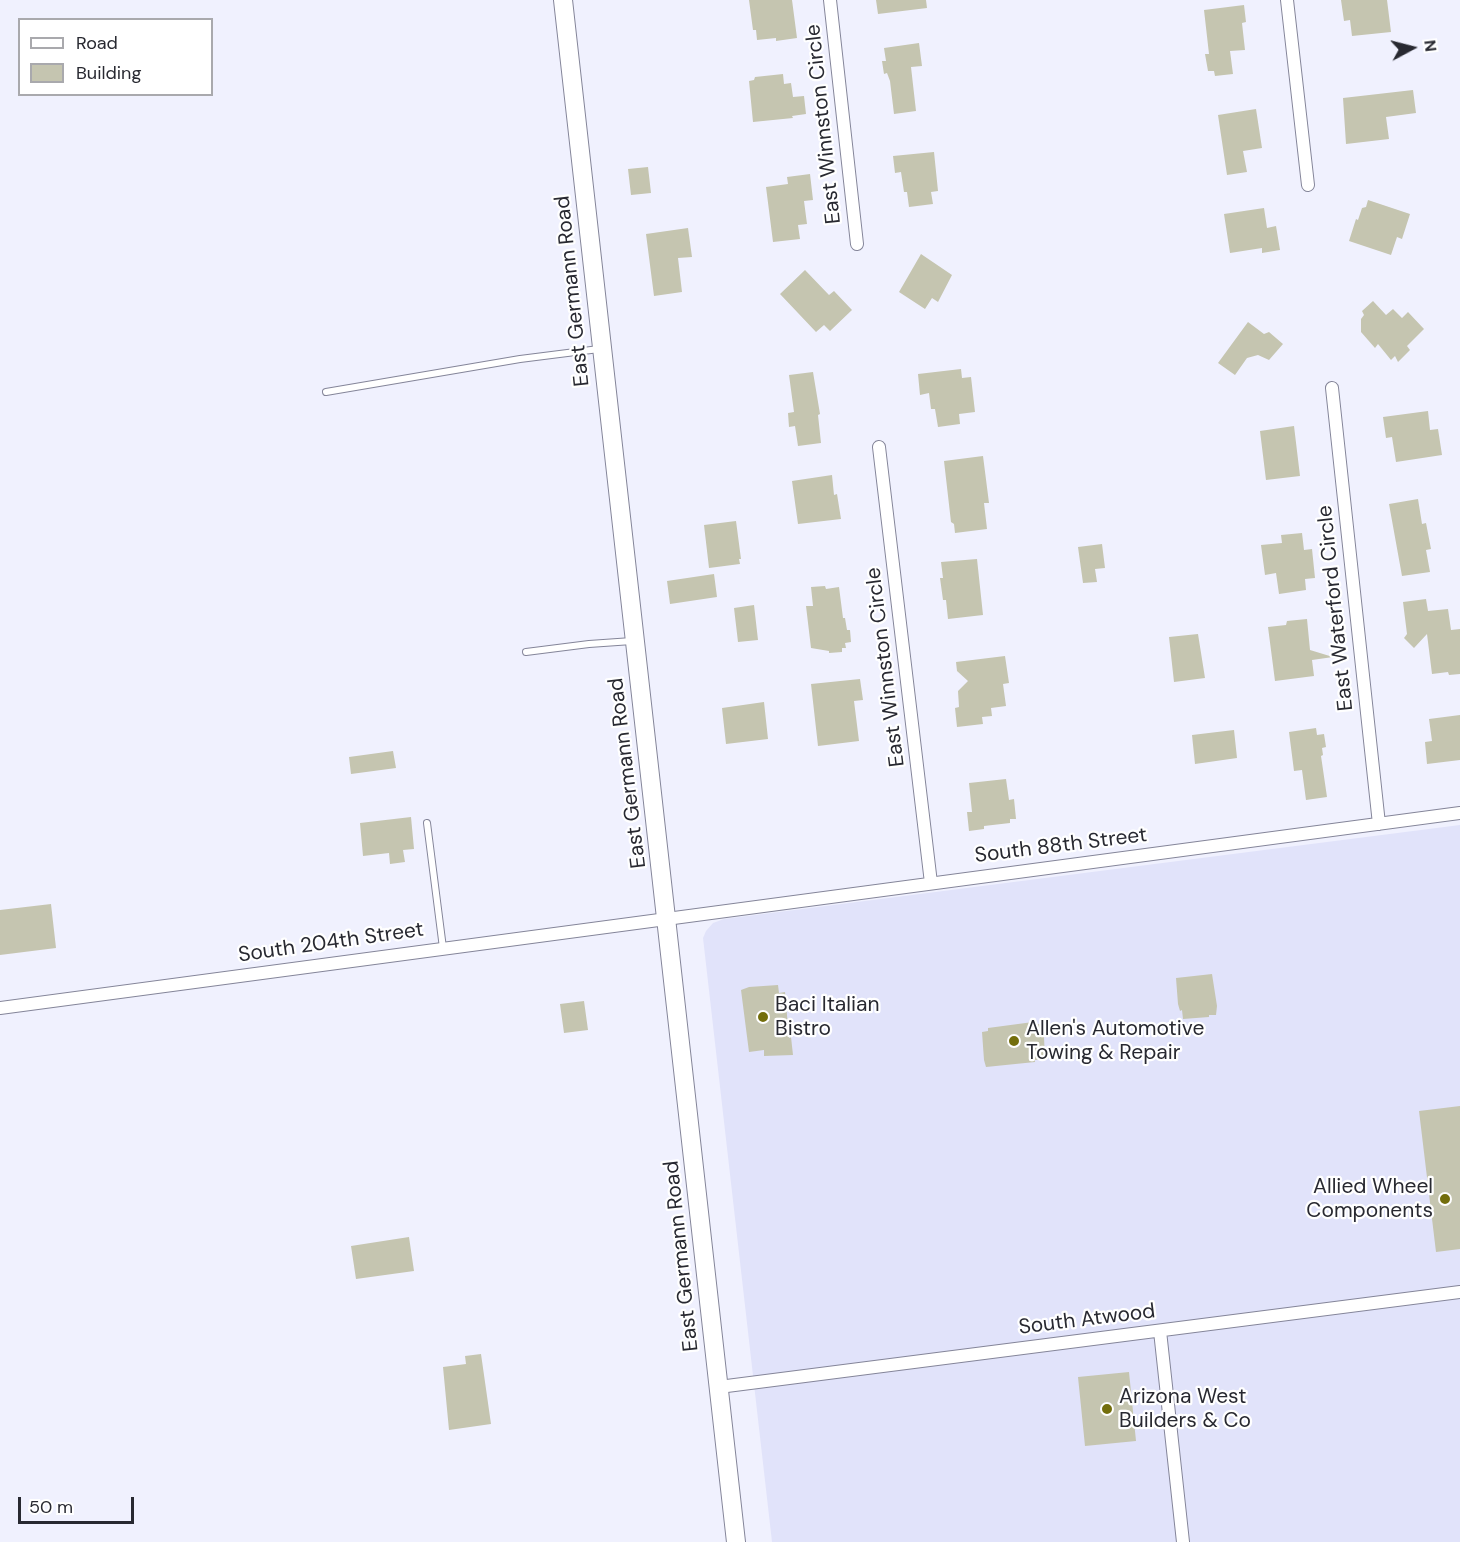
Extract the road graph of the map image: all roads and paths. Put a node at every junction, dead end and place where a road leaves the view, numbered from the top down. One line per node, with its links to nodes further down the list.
1 (563, 0): 6 (street, East Germann Road)
2 (830, 0): 5 (street, East Winnston Circle)
3 (1287, 0): 4 (street)
4 (1308, 185)
5 (857, 244)
6 (602, 348): 8 (lane); 10 (street, East Germann Road)
7 (1332, 388): 14 (street, East Waterford Circle)
8 (326, 392)
9 (879, 447): 15 (street, East Winnston Circle)
10 (636, 641): 11 (lane); 16 (street, East Germann Road)
11 (526, 652)
12 (1460, 813): 14 (street, South 88th Street)
13 (427, 823): 17 (lane)
14 (1379, 824): 15 (street, South 88th Street)
15 (931, 882): 16 (street, South 88th Street)
16 (667, 918): 17 (street, South 204th Street); 21 (street, East Germann Road)
17 (443, 948): 18 (street, South 204th Street)
18 (0, 1008)
19 (1460, 1292): 20 (street, South Atwood)
20 (1160, 1331): 21 (street, South Atwood); 23 (street)
21 (719, 1388): 22 (street, East Germann Road)
22 (736, 1542)
23 (1183, 1542)

